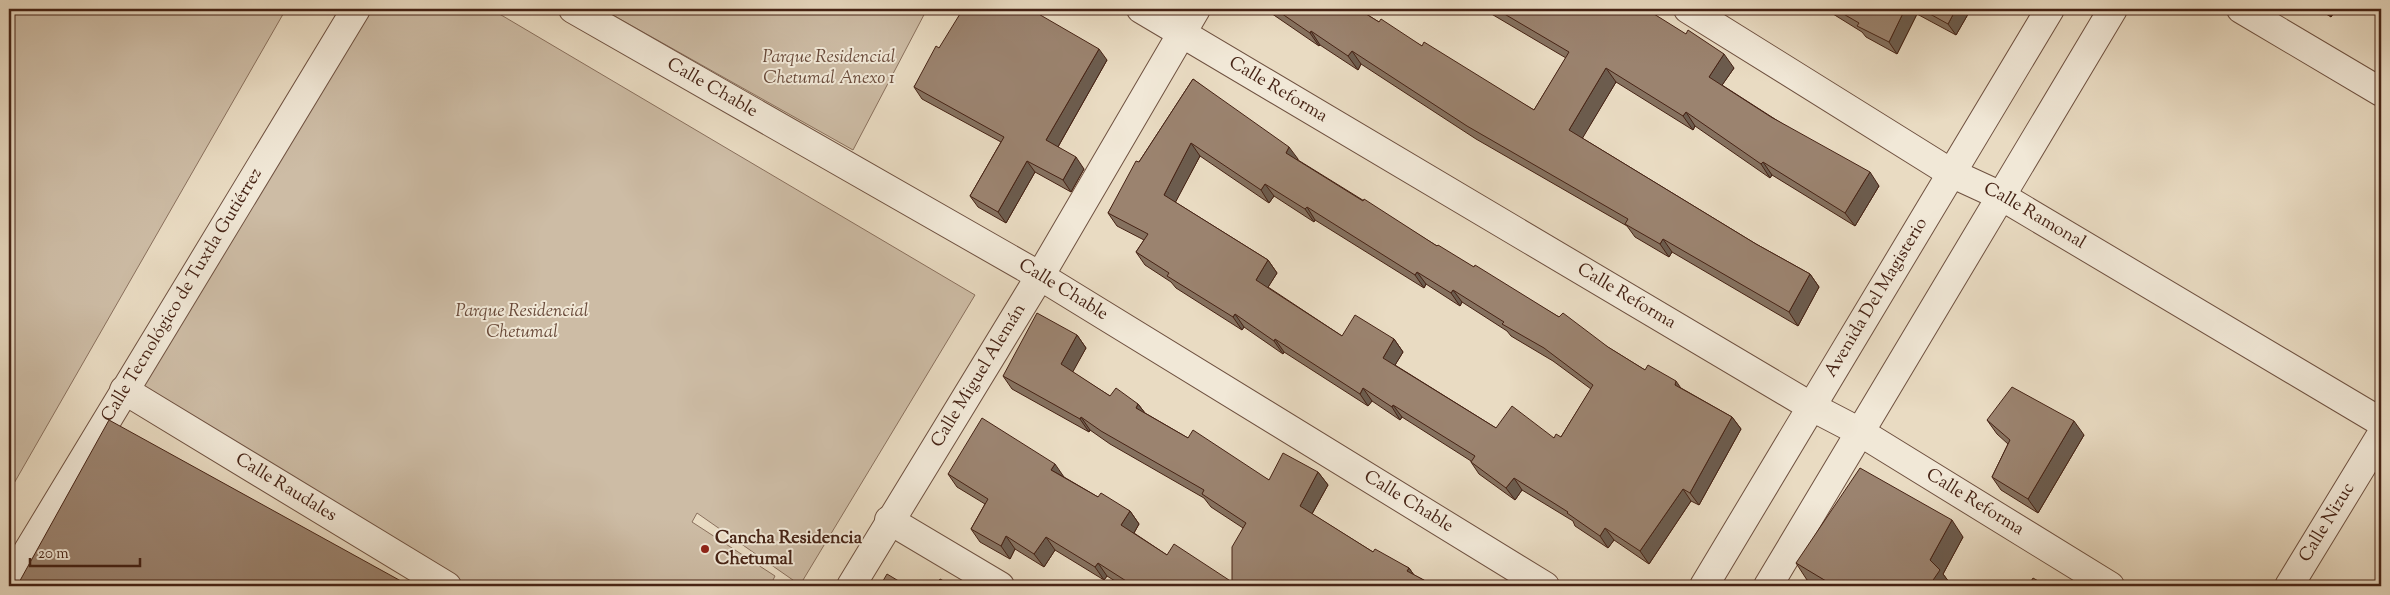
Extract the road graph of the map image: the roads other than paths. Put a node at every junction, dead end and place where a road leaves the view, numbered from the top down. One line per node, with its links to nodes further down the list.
1 (356, 9): 14 (street, Calle Tecnológico de Tuxtla Gutiérrez)
2 (573, 9): 13 (street, Calle Chable)
3 (1141, 9): 9 (street, Calle Reforma)
4 (1196, 9): 9 (street, Calle Miguel Alemán)
5 (1688, 9): 11 (street, Calle Ramonal)
6 (2050, 9): 11 (street, Avenida Del Magisterio)
7 (2113, 9): 12 (street)
8 (2241, 9): 10 (street)
9 (1182, 32): 13 (street, Calle Miguel Alemán); 15 (street, Calle Reforma)
10 (2381, 92)
11 (1951, 173): 12 (street, Calle Ramonal); 15 (street, Avenida Del Magisterio)
12 (2001, 196): 16 (street, Calle Ramonal); 17 (street)
13 (1040, 276): 19 (street, Calle Miguel Alemán); 24 (street, Calle Chable)
14 (124, 390): 20 (street, Calle Tecnológico de Tuxtla Gutiérrez); 21 (street, Calle Raudales)
15 (1812, 407): 17 (street, Calle Reforma); 25 (street, Avenida Del Magisterio)
16 (2381, 422)
17 (1860, 432): 26 (street); 27 (street, Calle Reforma)
18 (2381, 435): 28 (street, Calle Nizuc)
19 (889, 520): 22 (street, Calle Miguel Alemán); 23 (street)
20 (9, 582)
21 (446, 586)
22 (851, 586)
23 (1000, 586)
24 (1544, 586)
25 (1704, 586)
26 (1768, 586)
27 (2110, 586)
28 (2289, 586)

